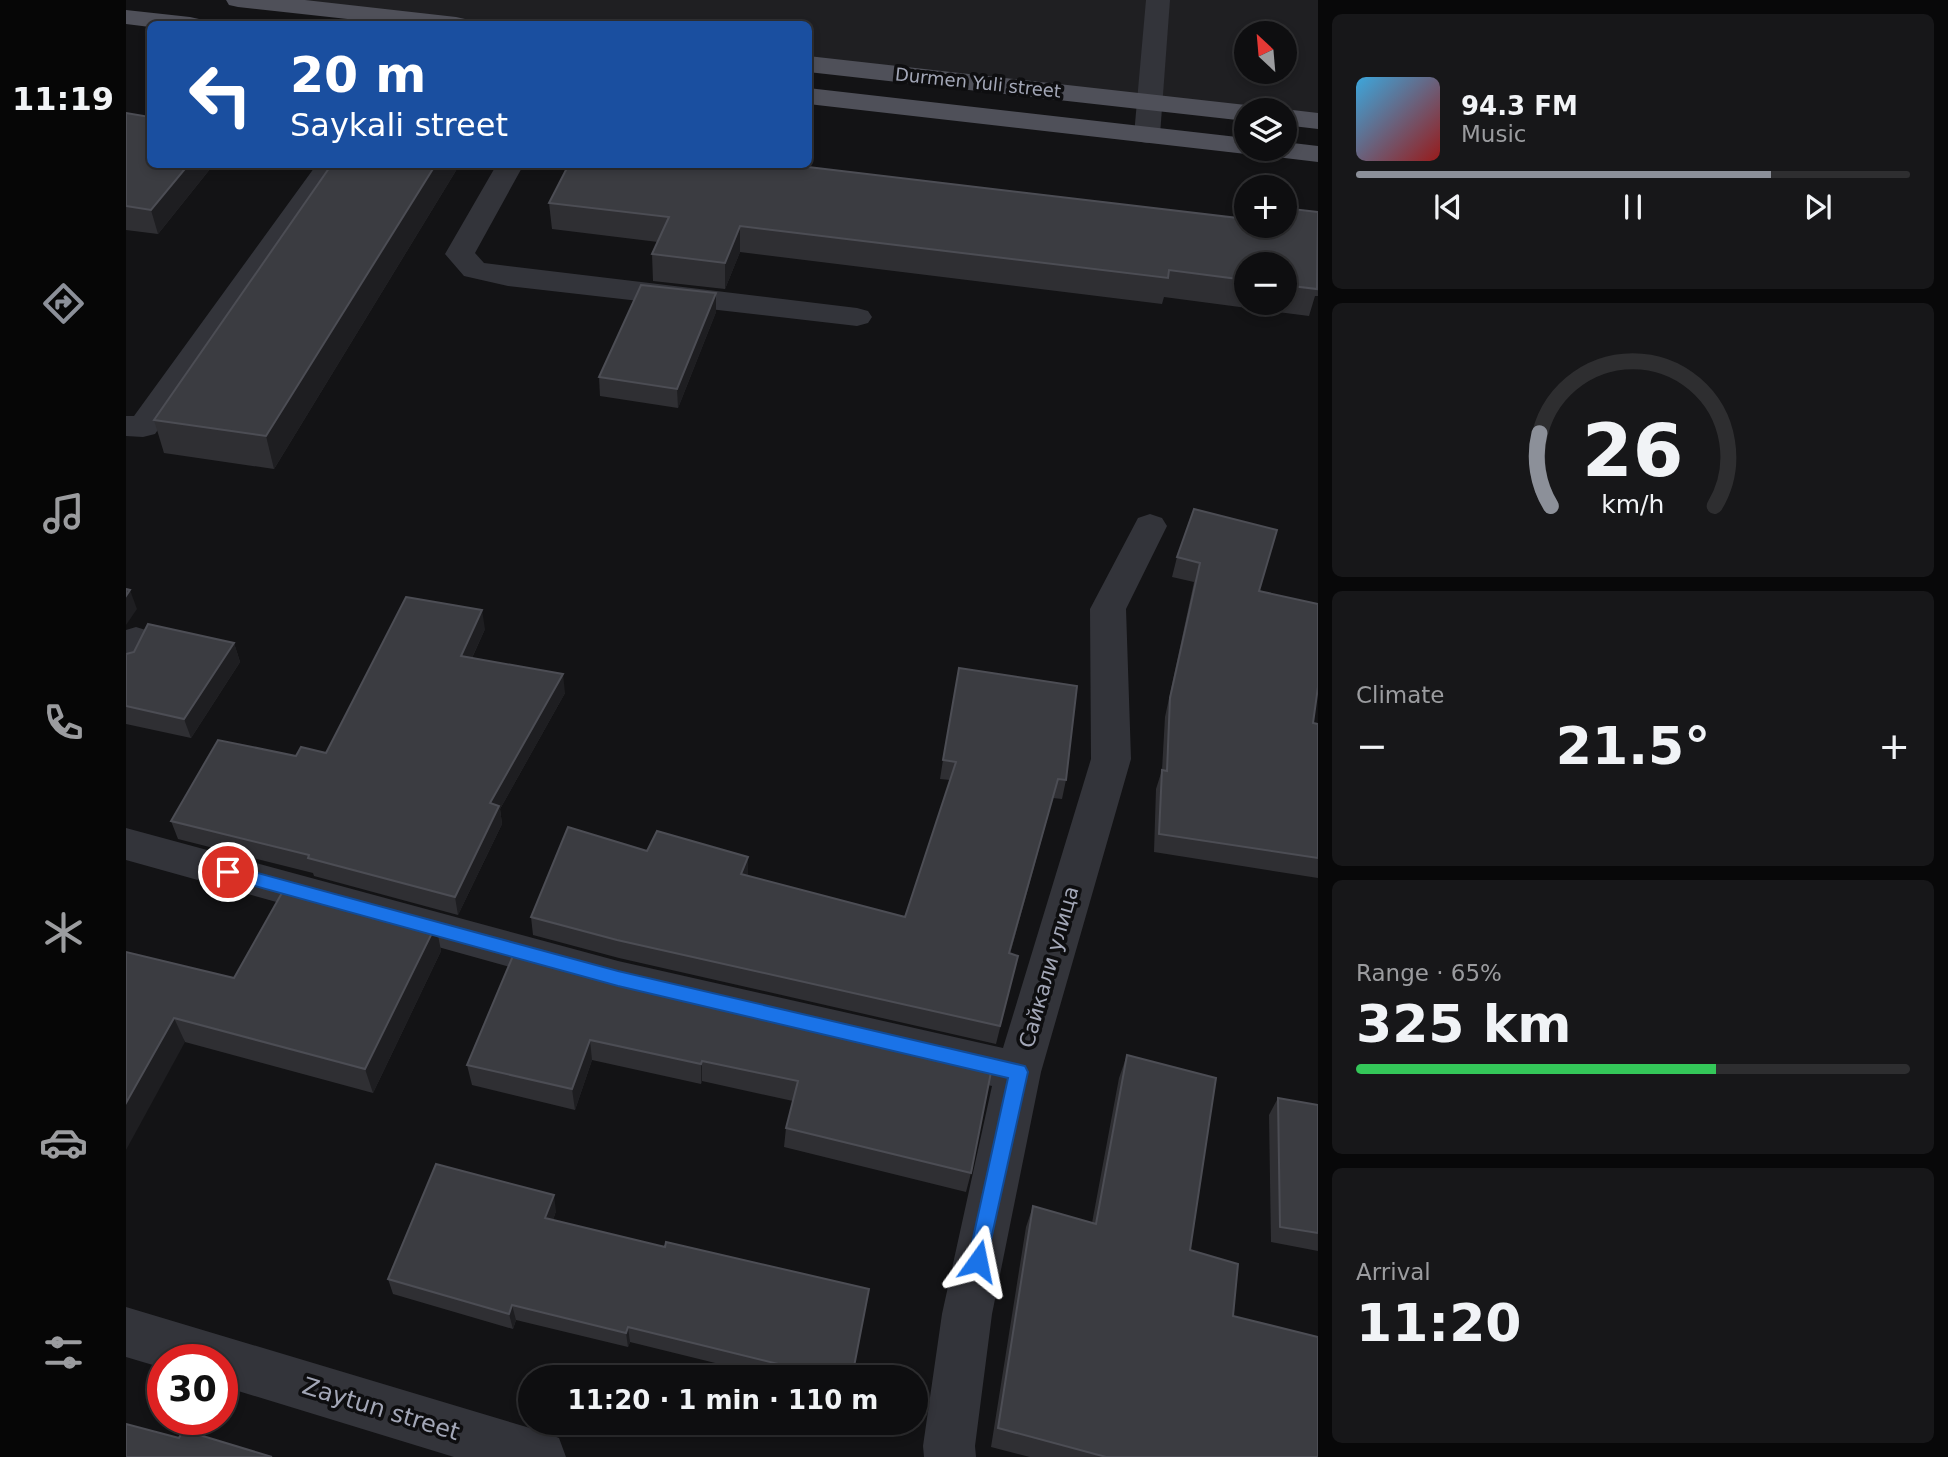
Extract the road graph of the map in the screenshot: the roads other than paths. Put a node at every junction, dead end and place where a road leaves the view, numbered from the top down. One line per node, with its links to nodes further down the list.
1 (238, 0): 5 (main road)
2 (1158, 0): 8 (street)
3 (126, 17): 4 (main road)
4 (163, 21)
5 (429, 21)
6 (812, 64): 8 (main road, Durmen Yuli street)
7 (812, 96): 12 (main road, Durmen Yuli street)
8 (1148, 102): 9 (main road, Durmen Yuli street); 12 (street)
9 (1234, 112)
10 (1297, 119): 11 (main road)
11 (1318, 121)
12 (1147, 135): 13 (main road, Durmen Yuli street)
13 (1234, 145)
14 (1297, 152): 15 (main road)
15 (1318, 154)
16 (328, 168): 19 (street)
17 (509, 168): 18 (street)
18 (857, 317)
19 (126, 426)
20 (1150, 526): 22 (street, Сайкали улица)
21 (126, 844): 22 (street)
22 (1018, 1072): 27 (street, Сайкали улица)
23 (126, 1332): 24 (street, Zaytun street)
24 (166, 1344)
25 (238, 1365): 26 (street, Zaytun street)
26 (540, 1457)
27 (950, 1457)

